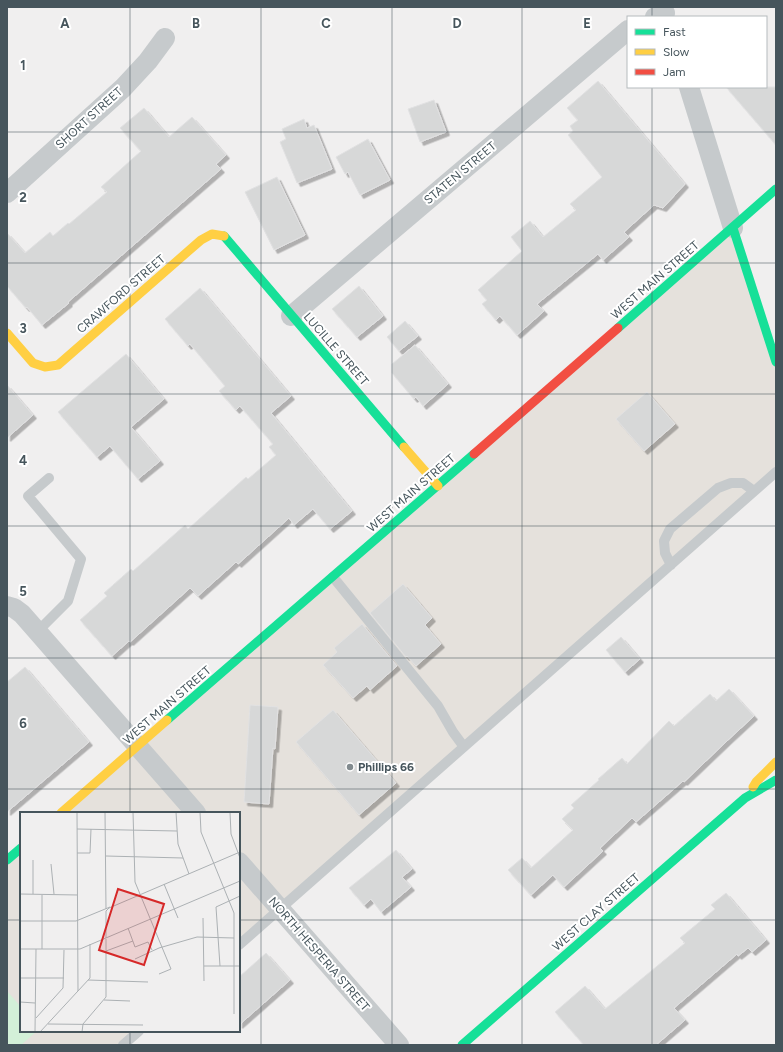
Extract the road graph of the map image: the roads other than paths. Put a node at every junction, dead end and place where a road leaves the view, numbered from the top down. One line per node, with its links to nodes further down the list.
1 (627, 31): 8 (street, STATEN STREET)
2 (165, 38): 5 (street, SHORT STREET)
3 (689, 88): 6 (street)
4 (776, 189): 6 (main road, WEST MAIN STREET)
5 (7, 193)
6 (733, 228): 10 (main road); 13 (main road, WEST MAIN STREET)
7 (212, 234): 8 (main road, LUCILLE STREET); 9 (main road, CRAWFORD STREET)
8 (291, 316): 13 (main road, LUCILLE STREET)
9 (7, 333)
10 (776, 362)
11 (776, 472): 14 (lane)
12 (49, 478): 18 (lane)
13 (438, 486): 16 (main road, WEST MAIN STREET)
14 (754, 491): 15 (lane); 15 (lane)
15 (671, 565): 20 (lane)
16 (333, 577): 19 (main road, WEST MAIN STREET); 20 (lane)
17 (7, 606): 18 (street)
18 (37, 632): 19 (street)
19 (138, 747): 24 (main road, WEST MAIN STREET); 25 (street)
20 (464, 747): 29 (lane)
21 (776, 762): 23 (main road, WEST CLAY STREET)
22 (776, 780): 23 (main road, WEST CLAY STREET)
23 (745, 798): 34 (main road, WEST CLAY STREET)
24 (63, 812)
25 (195, 812)
26 (20, 849): 27 (main road)
27 (7, 860)
28 (240, 863): 29 (street, NORTH HESPERIA STREET)
29 (280, 909): 30 (lane); 33 (street, NORTH HESPERIA STREET)
30 (240, 944)
31 (138, 1032): 32 (lane)
32 (123, 1045)
33 (399, 1045)
34 (462, 1045)

